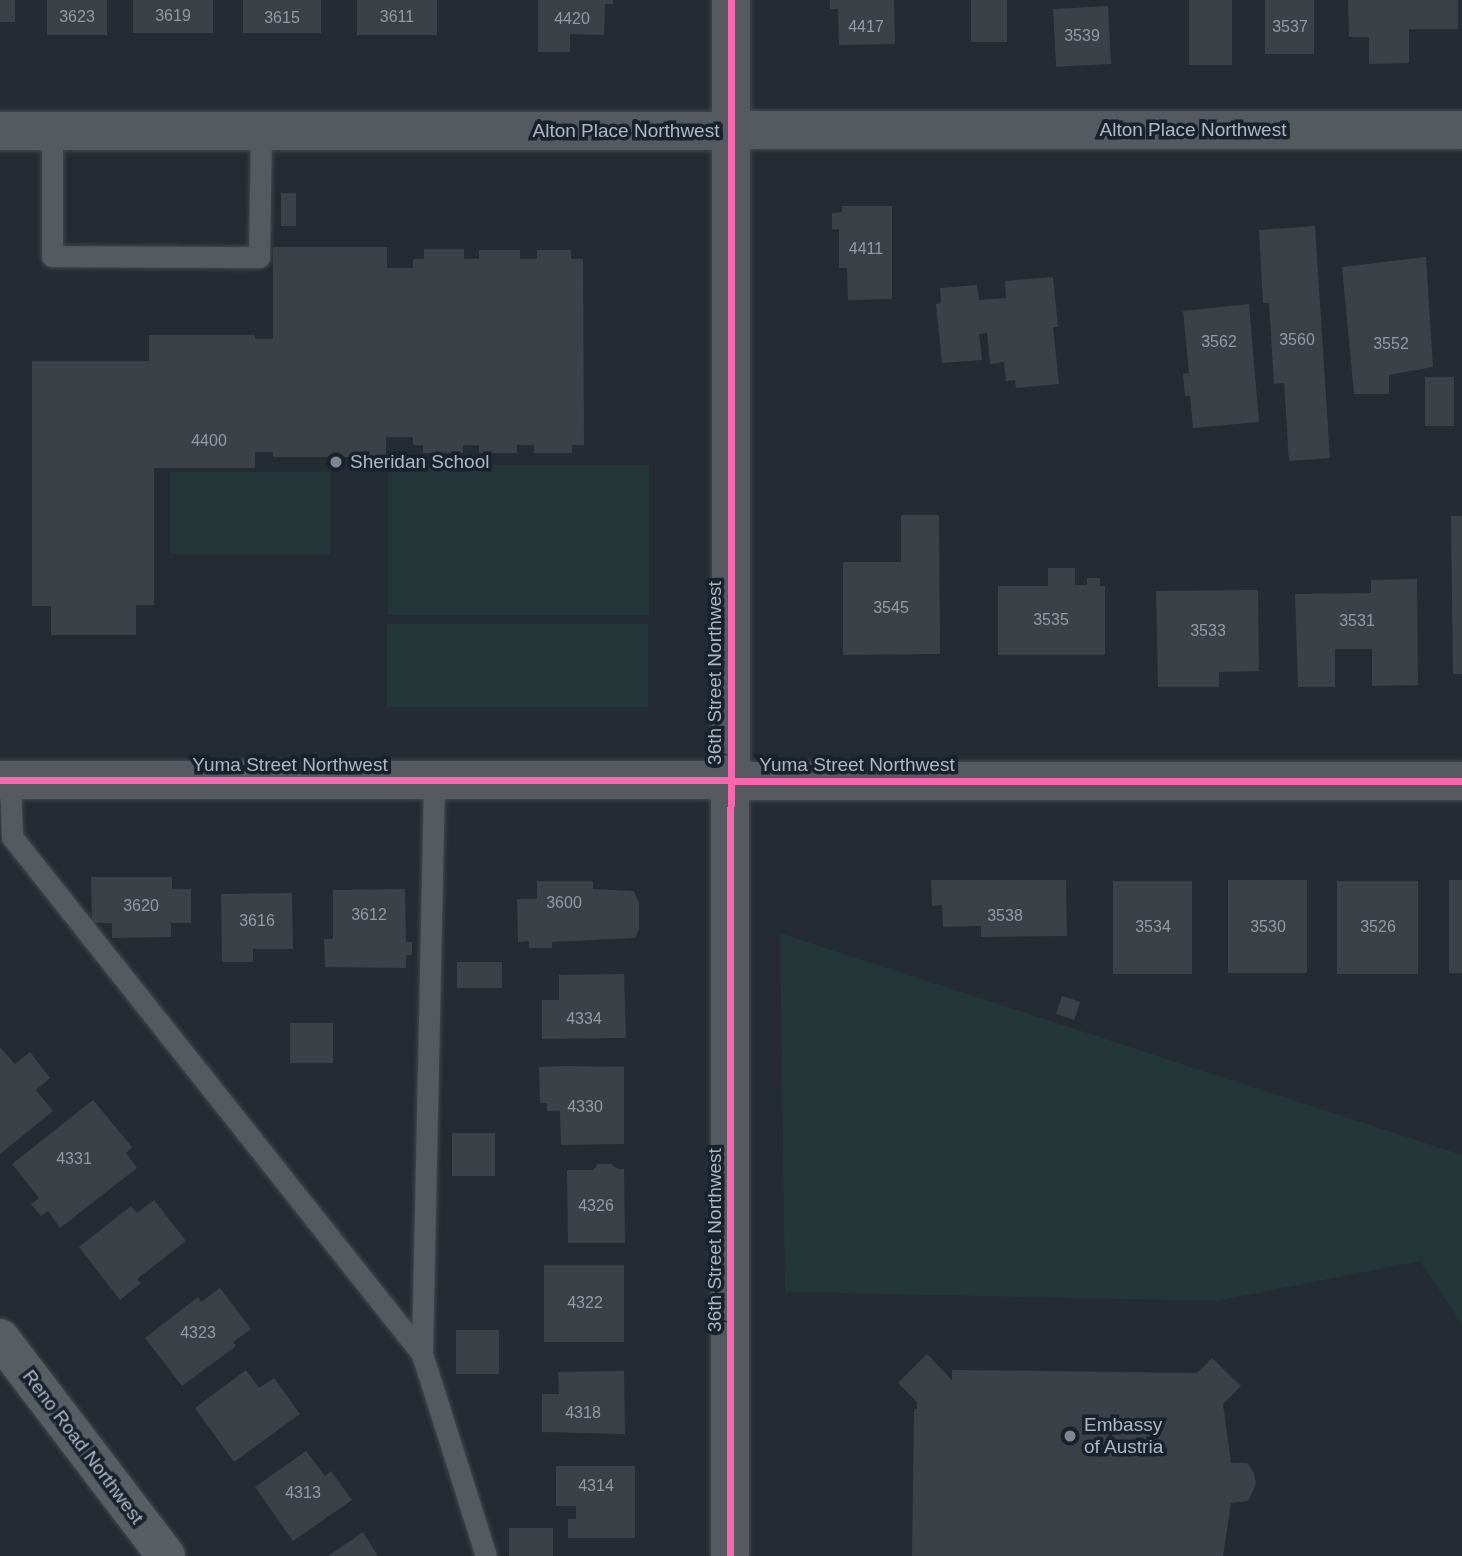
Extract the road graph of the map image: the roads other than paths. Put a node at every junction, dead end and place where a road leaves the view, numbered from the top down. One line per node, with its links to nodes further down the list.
1 (732, 0): 6 (street, 36th Street Northwest)
2 (1462, 130): 6 (street, Alton Place Northwest)
3 (0, 131): 4 (street, Alton Place Northwest)
4 (52, 131): 5 (street, Alton Place Northwest); 5 (lane)
5 (261, 131): 6 (street, Alton Place Northwest)
6 (732, 131): 9 (street, 36th Street Northwest)
7 (5, 780): 8 (street, Yuma Street Northwest); 12 (lane)
8 (434, 780): 9 (street, Yuma Street Northwest); 12 (lane)
9 (731, 780): 10 (street, Yuma Street Northwest); 15 (street, 36th Street Northwest)
10 (1462, 781)
11 (4, 1350): 13 (main road, Reno Road Northwest)
12 (422, 1353): 14 (lane)
13 (166, 1556)
14 (486, 1556)
15 (730, 1556)

